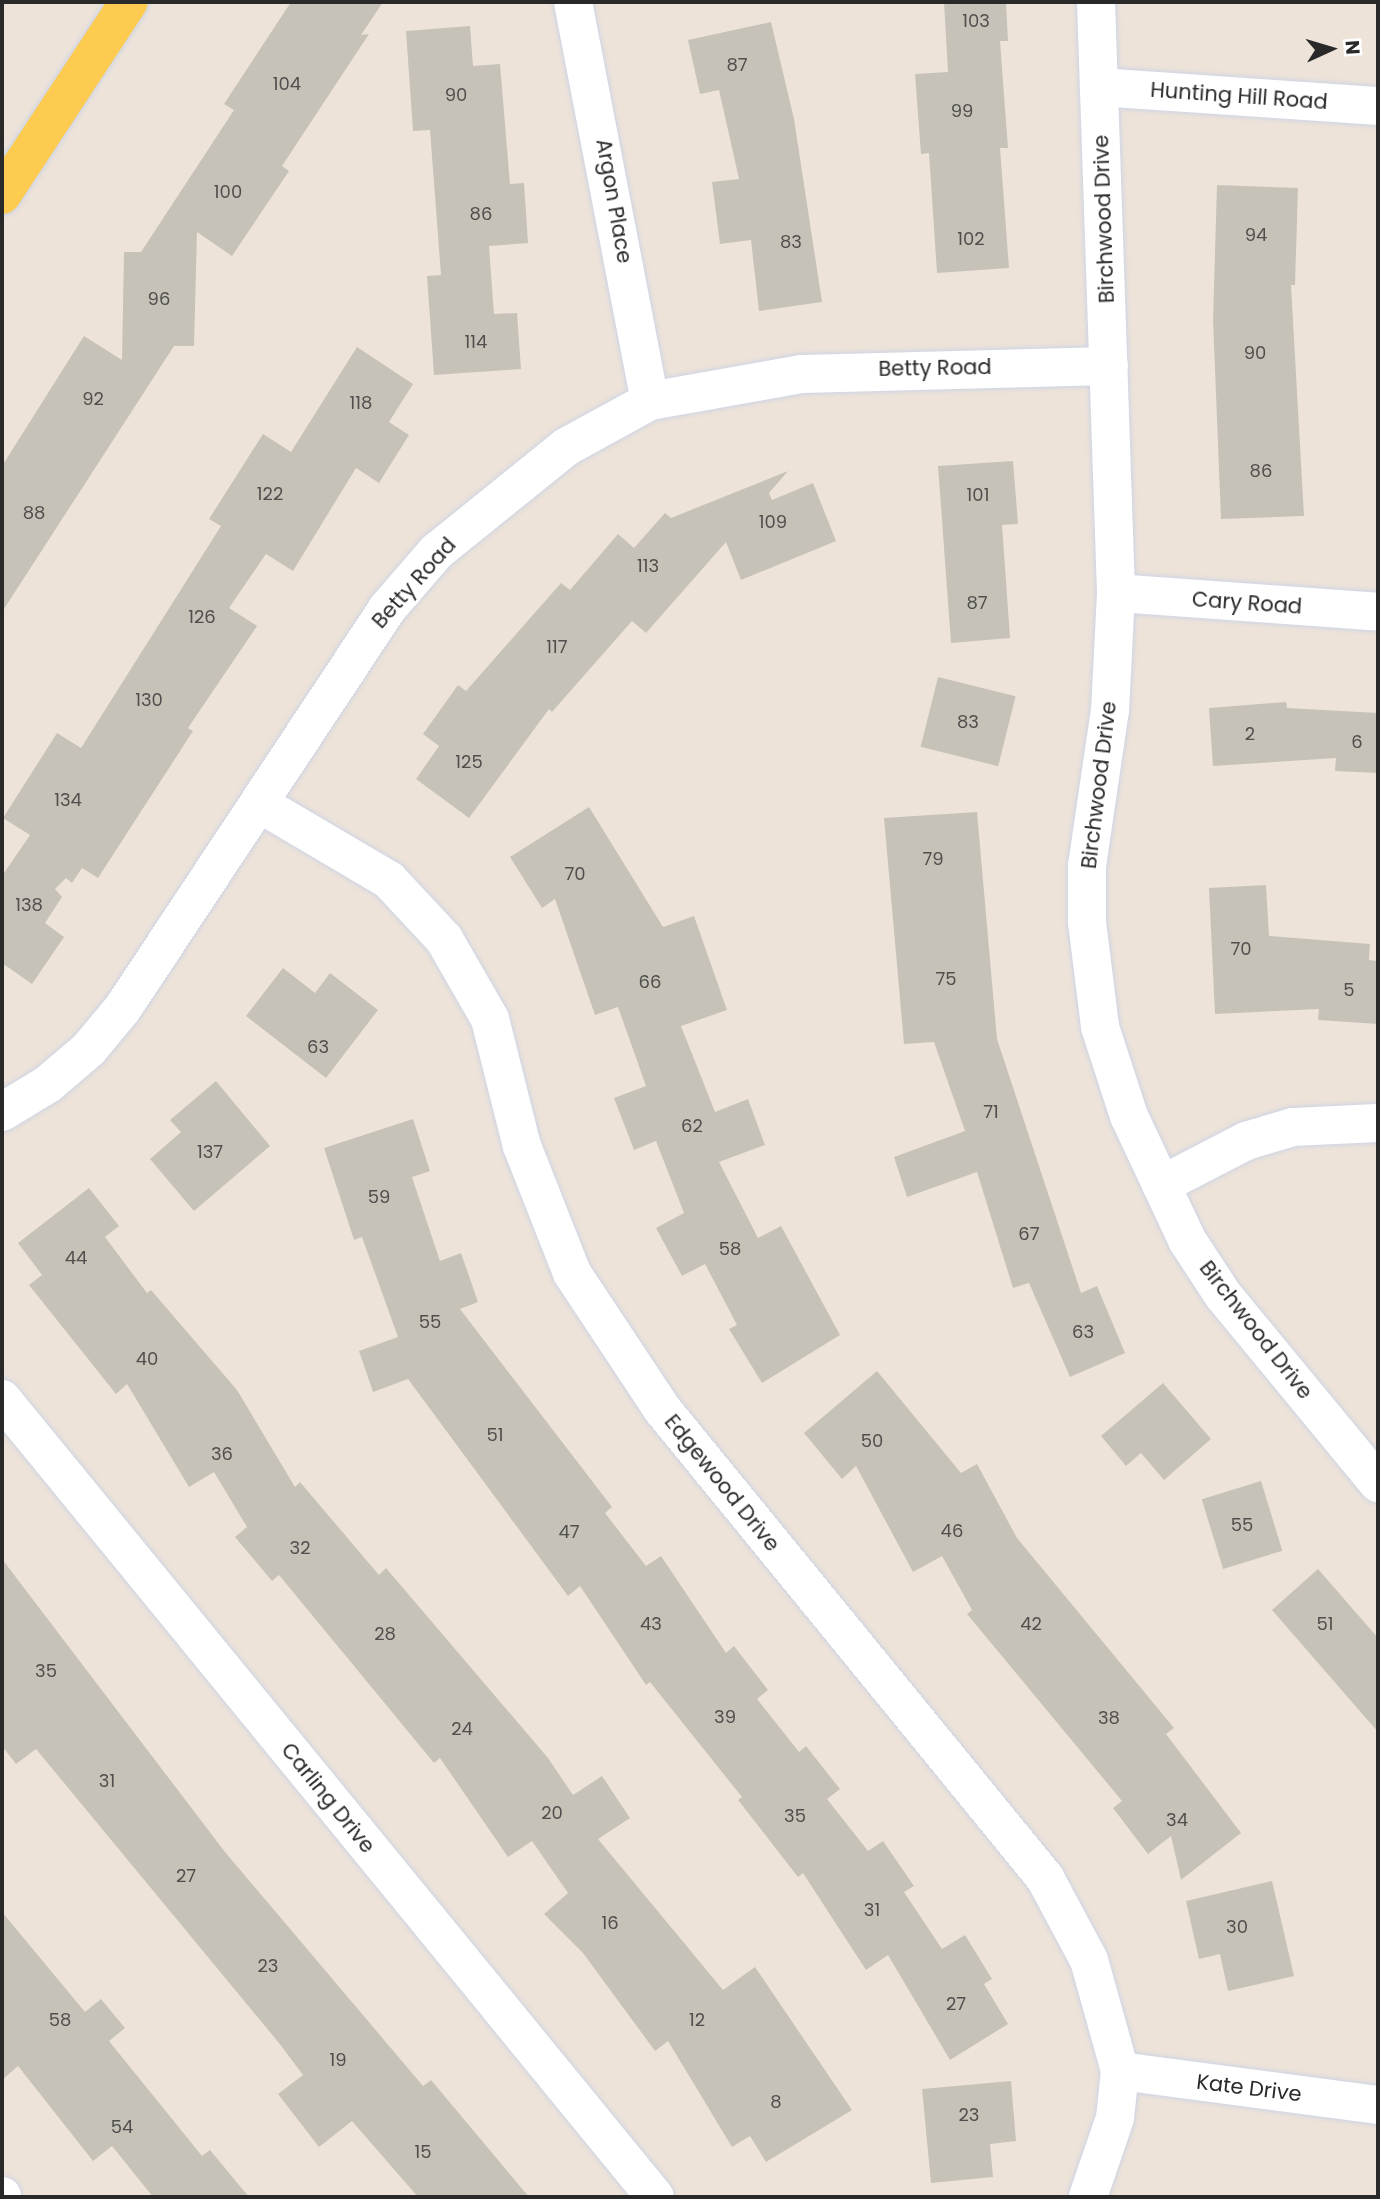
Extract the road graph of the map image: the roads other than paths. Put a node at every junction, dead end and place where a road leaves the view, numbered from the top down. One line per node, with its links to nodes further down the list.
1 (129, 2): 6 (main road)
2 (573, 2): 8 (street, Argon Place)
3 (1096, 2): 4 (street, Birchwood Drive)
4 (1099, 87): 5 (street, Hunting Hill Road); 7 (street, Birchwood Drive)
5 (1378, 106)
6 (2, 195)
7 (1109, 366): 8 (street, Betty Road); 9 (street, Birchwood Drive)
8 (650, 401): 11 (street, Betty Road)
9 (1116, 593): 10 (street, Cary Road); 14 (street, Birchwood Drive)
10 (1378, 612)
11 (260, 804): 12 (street, Betty Road); 17 (street, Edgewood Drive)
12 (2, 1112)
13 (1378, 1123): 14 (street)
14 (1161, 1185): 16 (street, Birchwood Drive)
15 (2, 1399): 19 (street, Carling Drive)
16 (1378, 1483)
17 (1120, 2071): 18 (street, Kate Drive); 20 (street, Edgewood Drive)
18 (1378, 2105)
19 (655, 2197)
20 (1088, 2197)

